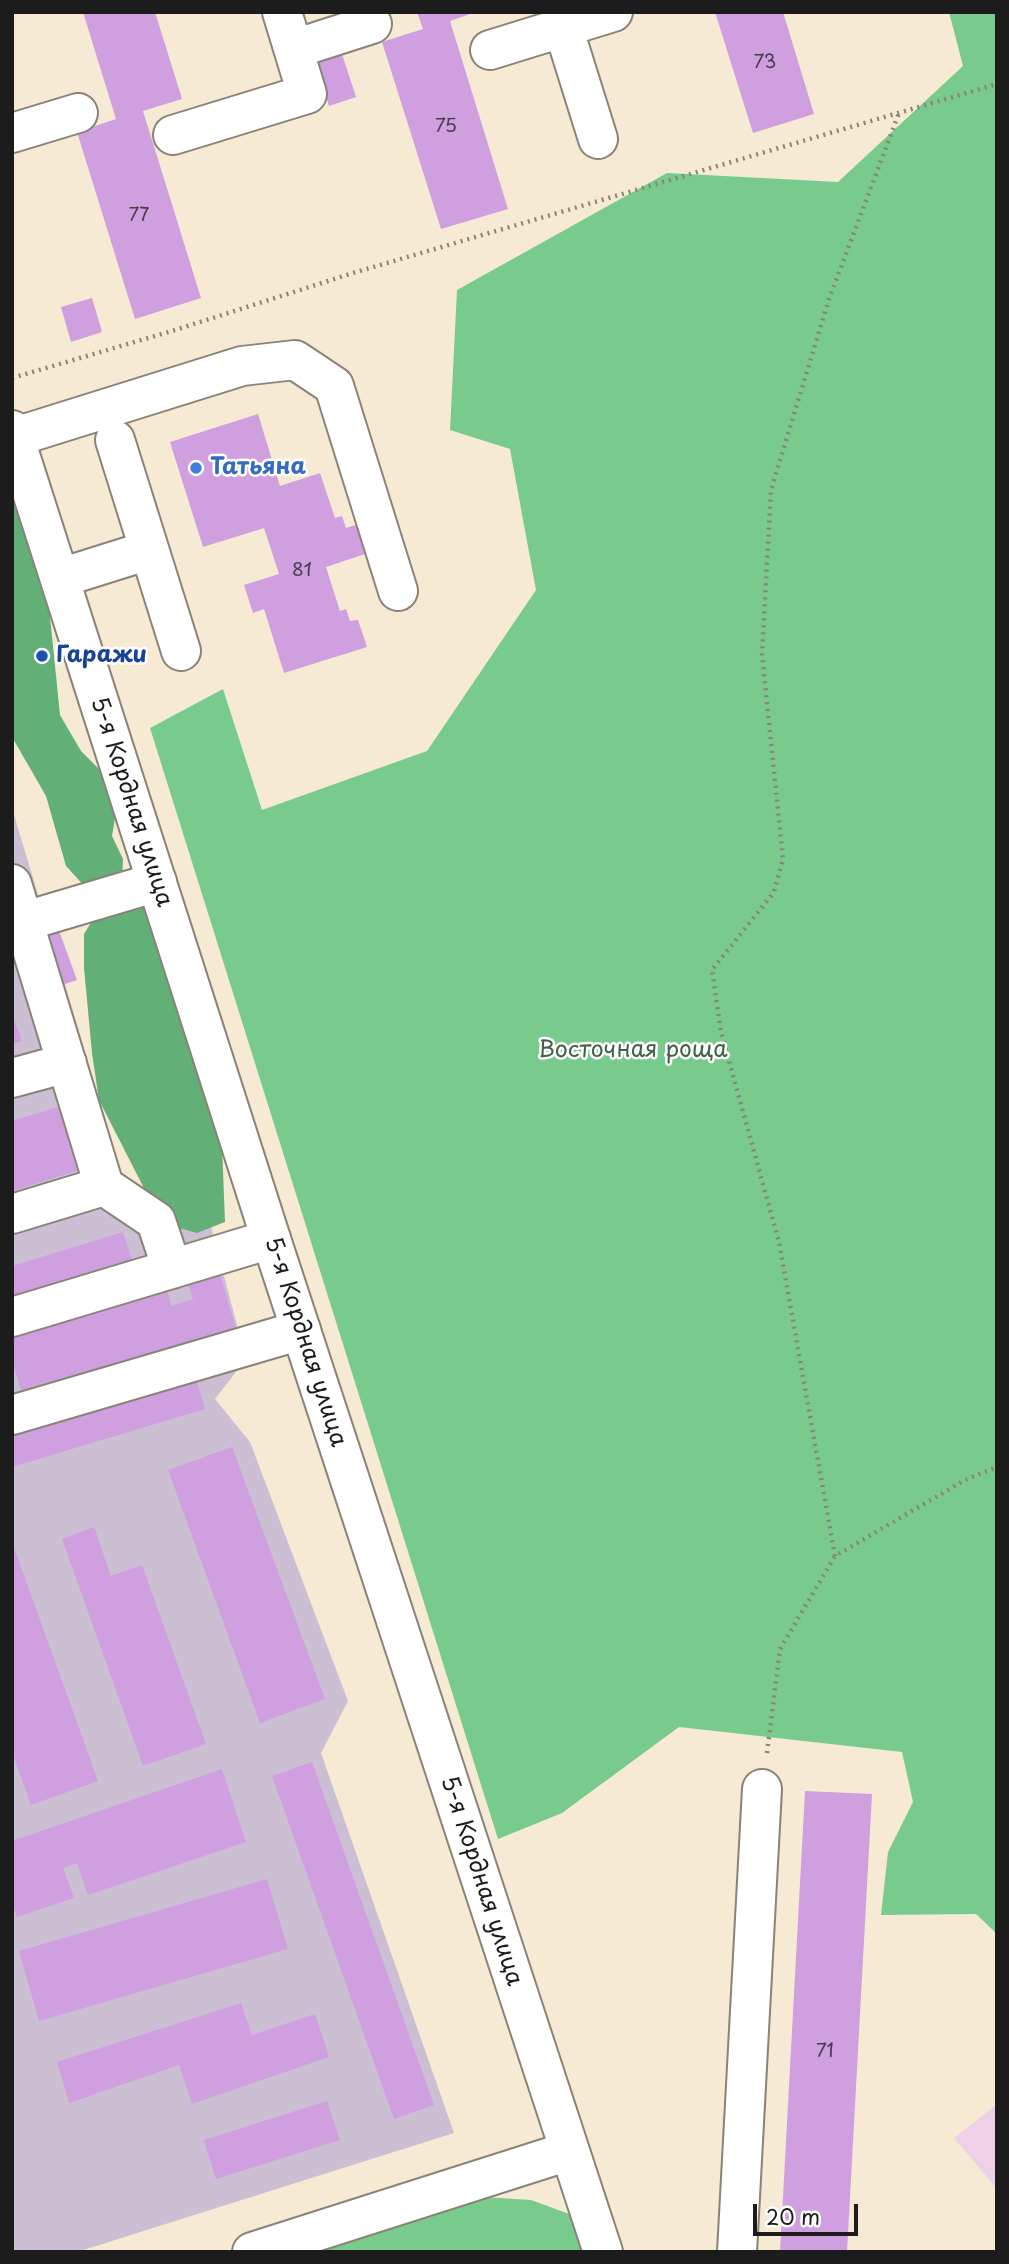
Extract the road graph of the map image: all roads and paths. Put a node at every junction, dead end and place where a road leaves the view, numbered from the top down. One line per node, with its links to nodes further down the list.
1 (282, 12): 5 (main road)
2 (613, 12): 4 (main road)
3 (372, 24): 5 (main road)
4 (563, 27): 6 (main road); 12 (main road)
5 (294, 49): 11 (main road)
6 (490, 50)
7 (997, 84): 9 (path)
8 (78, 113): 10 (main road)
9 (899, 113): 13 (path); 33 (path)
10 (12, 134)
11 (173, 135)
12 (598, 139)
13 (12, 378)
14 (14, 433): 17 (main road, 5-я Кордная улица); 18 (main road)
15 (115, 440): 16 (main road)
16 (149, 550): 17 (main road); 19 (main road)
17 (60, 578): 20 (main road, 5-я Кордная улица)
18 (398, 591)
19 (181, 651)
20 (157, 882): 22 (main road); 27 (main road, 5-я Кордная улица)
21 (12, 884): 22 (main road)
22 (18, 923): 23 (main road)
23 (67, 1063): 24 (main road); 25 (main road)
24 (12, 1078)
25 (104, 1186): 26 (main road); 28 (main road)
26 (12, 1214)
27 (271, 1239): 28 (main road); 30 (main road, 5-я Кордная улица)
28 (173, 1269): 29 (main road)
29 (12, 1317)
30 (301, 1330): 31 (main road); 35 (main road, 5-я Кордная улица)
31 (12, 1415)
32 (997, 1467): 33 (path)
33 (835, 1556): 34 (path)
34 (762, 1789): 38 (main road)
35 (569, 2151): 36 (main road); 37 (main road, 5-я Кордная улица)
36 (252, 2252)
37 (603, 2252)
38 (737, 2252)

